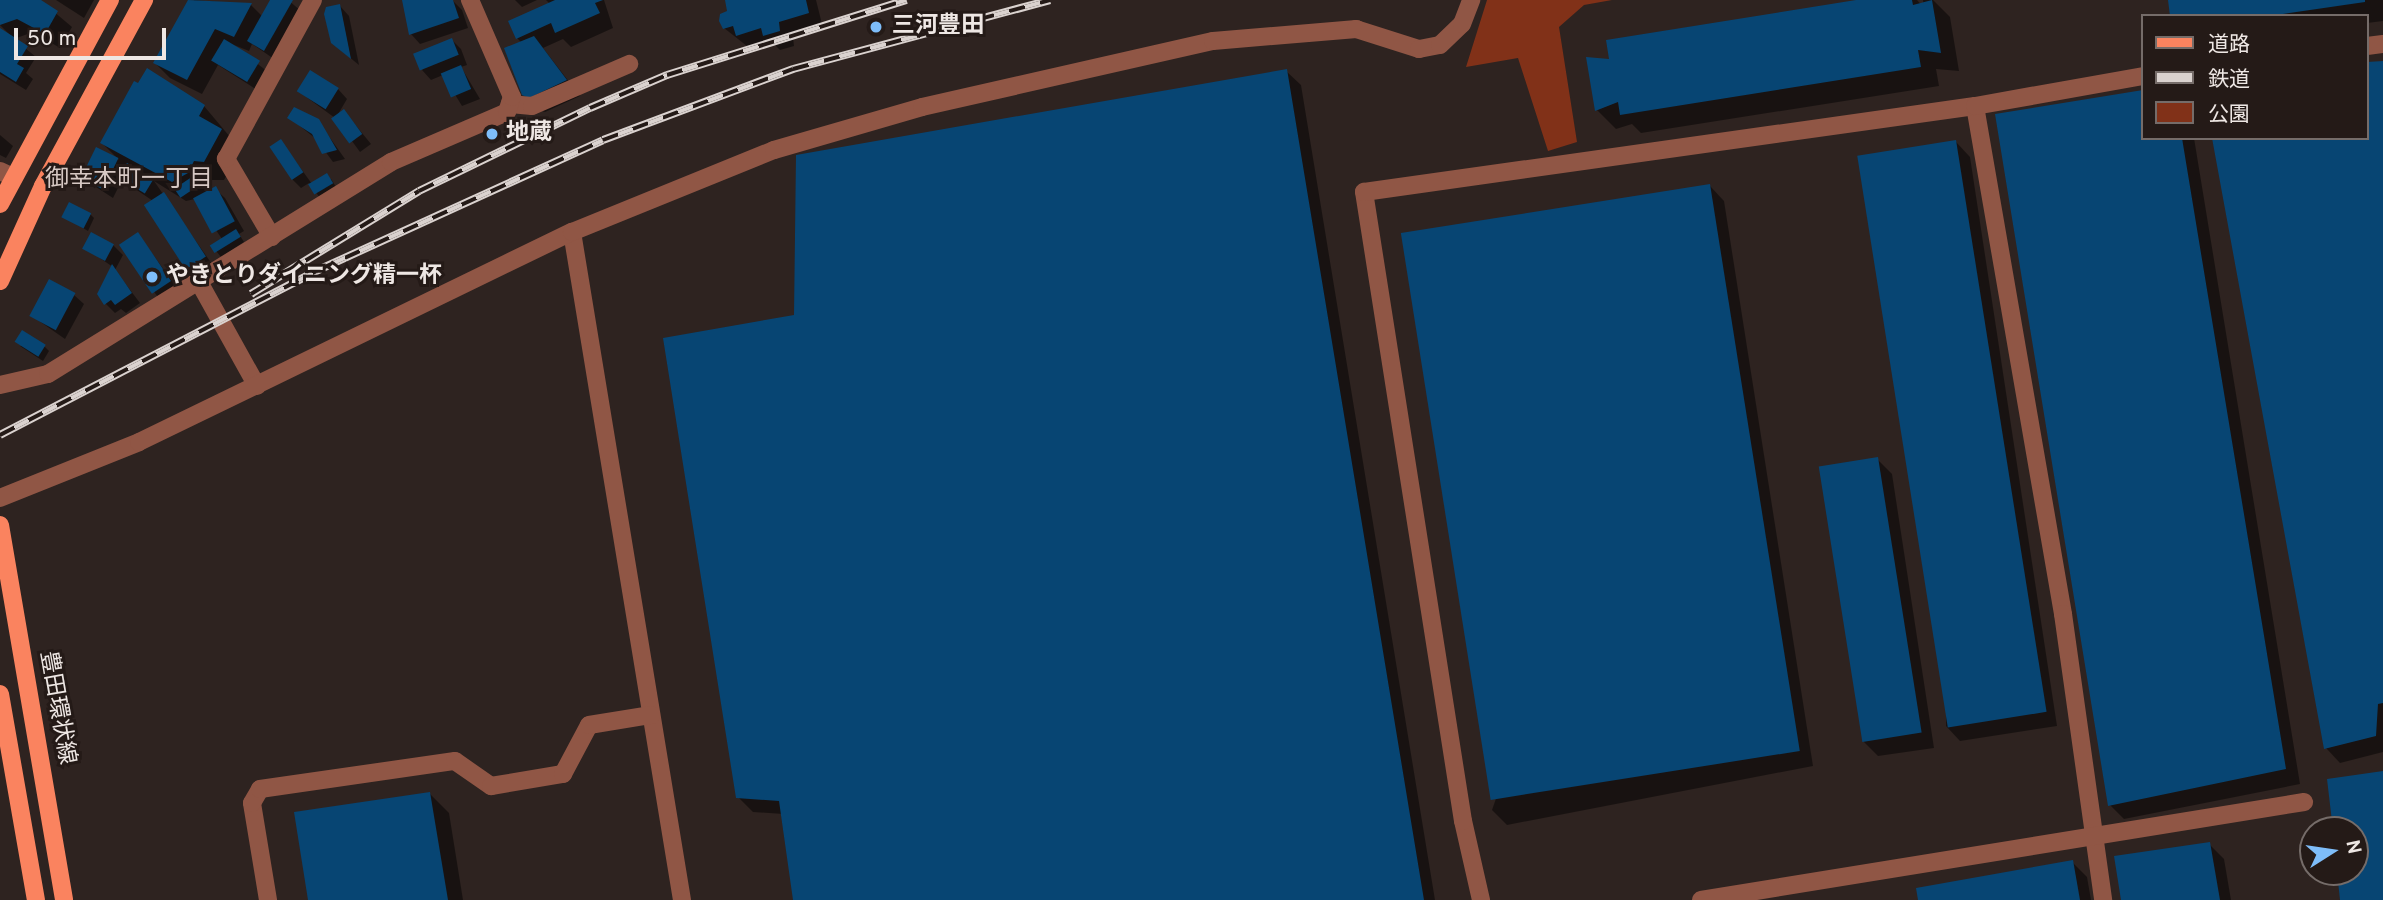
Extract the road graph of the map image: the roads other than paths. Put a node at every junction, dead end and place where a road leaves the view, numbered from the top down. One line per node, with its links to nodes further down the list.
1 (110, 0): 10 (main road)
2 (144, 0): 14 (main road)
3 (313, 0): 13 (street)
4 (470, 0): 8 (street)
5 (1471, 0): 12 (street)
6 (629, 64): 8 (street)
7 (2142, 76): 9 (street)
8 (510, 104): 13 (street)
9 (1975, 106): 23 (street); 28 (street)
10 (6, 174): 11 (main road)
11 (0, 204)
12 (572, 233): 17 (street); 21 (street)
13 (272, 237): 15 (street)
14 (0, 281)
15 (199, 282): 16 (street); 17 (street)
16 (0, 385)
17 (257, 386): 18 (street)
18 (0, 498)
19 (0, 525): 25 (main road, 豊田環状線)
20 (0, 694): 24 (main road)
21 (651, 715): 26 (street); 27 (street)
22 (2304, 802): 23 (street)
23 (2091, 835): 29 (street); 30 (street)
24 (36, 900)
25 (64, 900)
26 (268, 900)
27 (682, 900)
28 (1481, 900)
29 (1701, 900)
30 (2103, 900)

